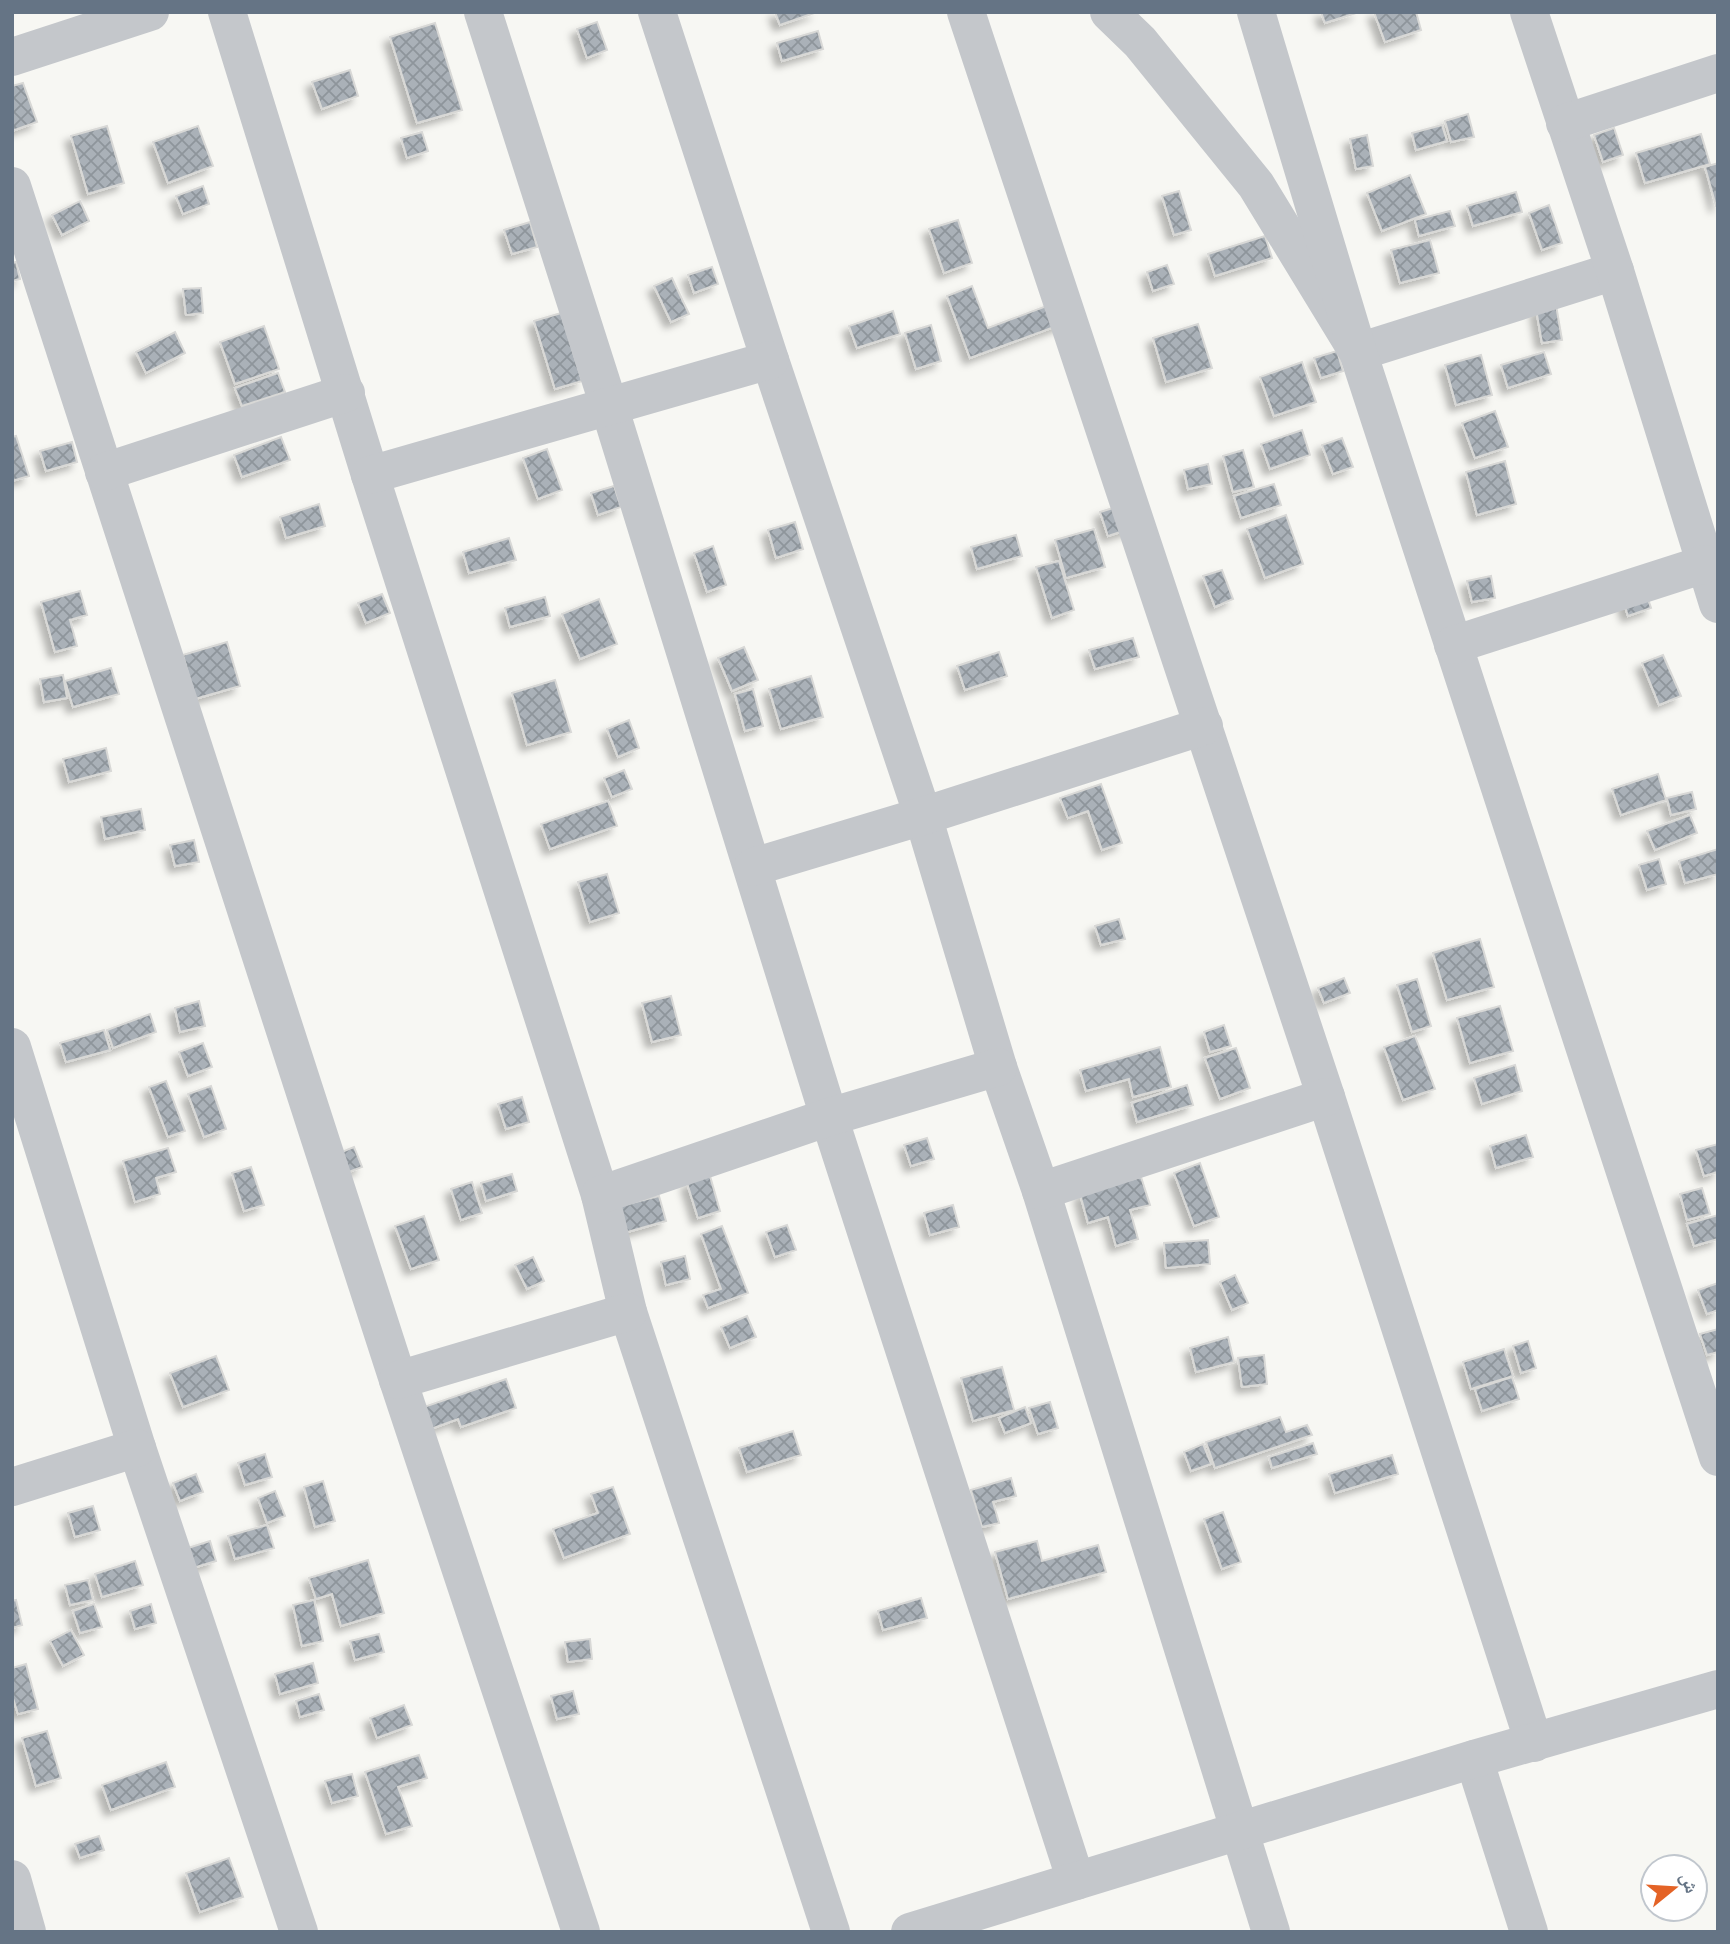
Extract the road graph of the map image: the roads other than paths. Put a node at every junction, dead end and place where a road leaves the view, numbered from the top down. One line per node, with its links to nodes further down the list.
1 (150, 12): 9 (street)
2 (227, 12): 16 (street)
3 (483, 12): 17 (street)
4 (657, 12): 15 (street)
5 (966, 12): 23 (street)
6 (1109, 12): 14 (street)
7 (1256, 12): 14 (street)
8 (1529, 12): 11 (street)
9 (12, 57)
10 (1718, 73): 11 (street)
11 (1565, 123): 13 (street)
12 (12, 186): 18 (street)
13 (1615, 271): 14 (street); 20 (street)
14 (1358, 352): 22 (street)
15 (770, 360): 17 (street); 24 (street)
16 (345, 393): 18 (street); 19 (street)
17 (609, 407): 19 (street); 25 (street)
18 (104, 472): 33 (street)
19 (370, 475): 31 (street)
20 (1704, 564): 21 (street); 22 (street)
21 (1718, 604)
22 (1453, 645): 35 (street)
23 (1203, 726): 24 (street); 28 (street)
24 (923, 816): 25 (street); 27 (street)
25 (752, 867): 29 (street)
26 (12, 1046): 34 (street)
27 (998, 1067): 29 (street); 30 (street)
28 (1326, 1097): 30 (street); 38 (street)
29 (828, 1117): 31 (street); 42 (street)
30 (1041, 1191): 40 (street)
31 (600, 1195): 32 (street)
32 (628, 1312): 33 (street); 47 (street)
33 (398, 1380): 46 (street)
34 (137, 1448): 36 (street); 45 (street)
35 (1718, 1457)
36 (12, 1487)
37 (1718, 1689): 38 (street)
38 (1534, 1743): 39 (street)
39 (1474, 1759): 40 (street); 50 (street)
40 (1238, 1830): 42 (street); 49 (street)
41 (12, 1879): 44 (street)
42 (1076, 1881): 43 (street)
43 (1002, 1918): 48 (street)
44 (27, 1932)
45 (299, 1932)
46 (581, 1932)
47 (831, 1932)
48 (910, 1932)
49 (1271, 1932)
50 (1529, 1932)

